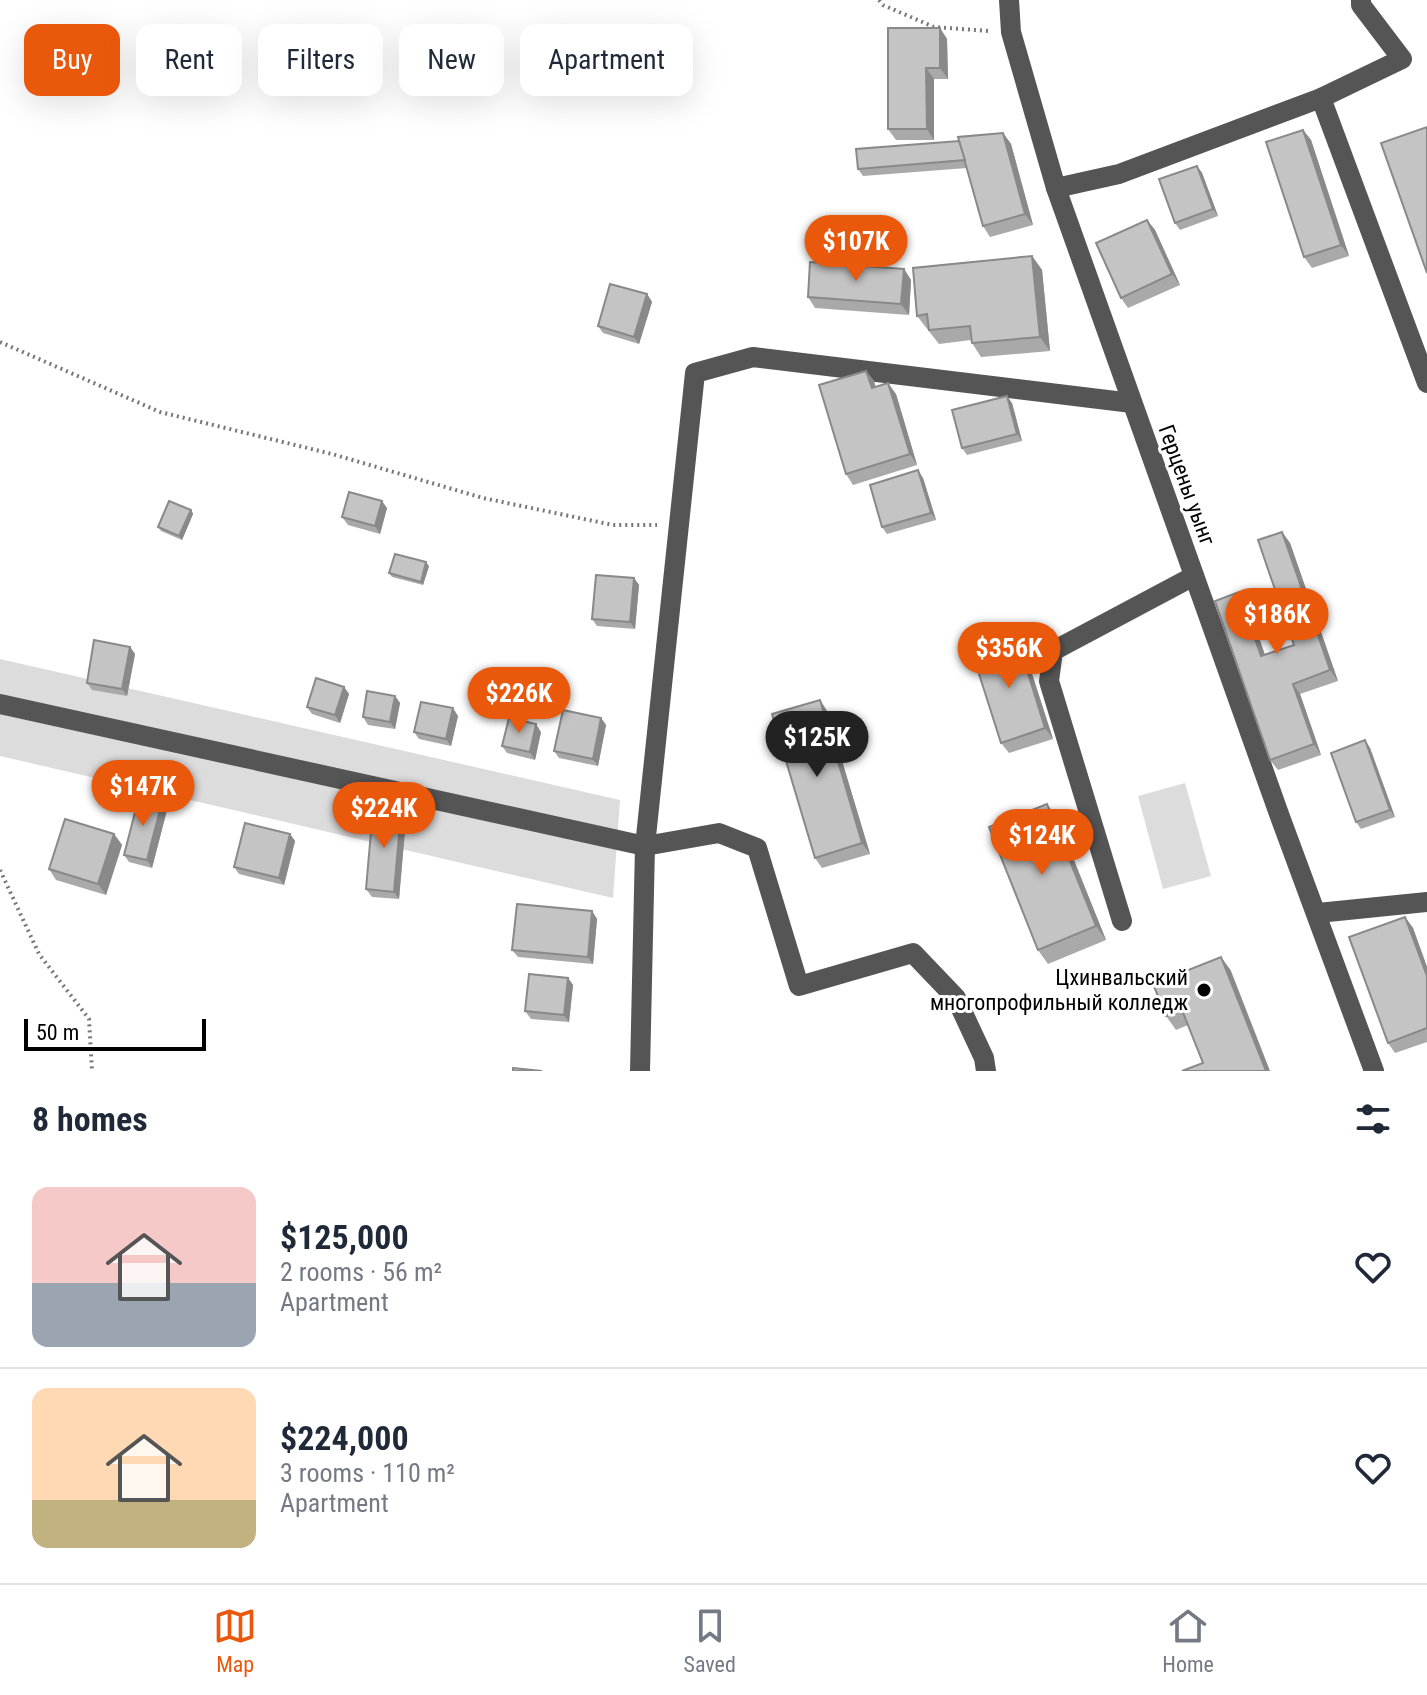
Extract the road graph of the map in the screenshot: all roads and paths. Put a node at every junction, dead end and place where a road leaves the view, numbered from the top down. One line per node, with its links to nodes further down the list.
1 (879, 0): 4 (path)
2 (1009, 0): 4 (street, Герцены уынг)
3 (1361, 0): 5 (street)
4 (1011, 32): 6 (street, Герцены уынг)
5 (1321, 98): 6 (street); 8 (street)
6 (1056, 188): 9 (street, Герцены уынг)
7 (0, 342): 10 (path)
8 (1427, 383)
9 (1132, 403): 10 (street); 11 (street, Герцены уынг)
10 (679, 526): 13 (street)
11 (1194, 576): 16 (street, Герцены уынг); 17 (street)
12 (0, 704): 13 (street)
13 (645, 846): 19 (street); 20 (street)
14 (0, 870): 18 (path)
15 (1427, 902): 16 (street)
16 (1318, 913): 21 (street, Герцены уынг)
17 (1122, 921)
18 (92, 1071)
19 (640, 1071)
20 (986, 1071)
21 (1374, 1071)

